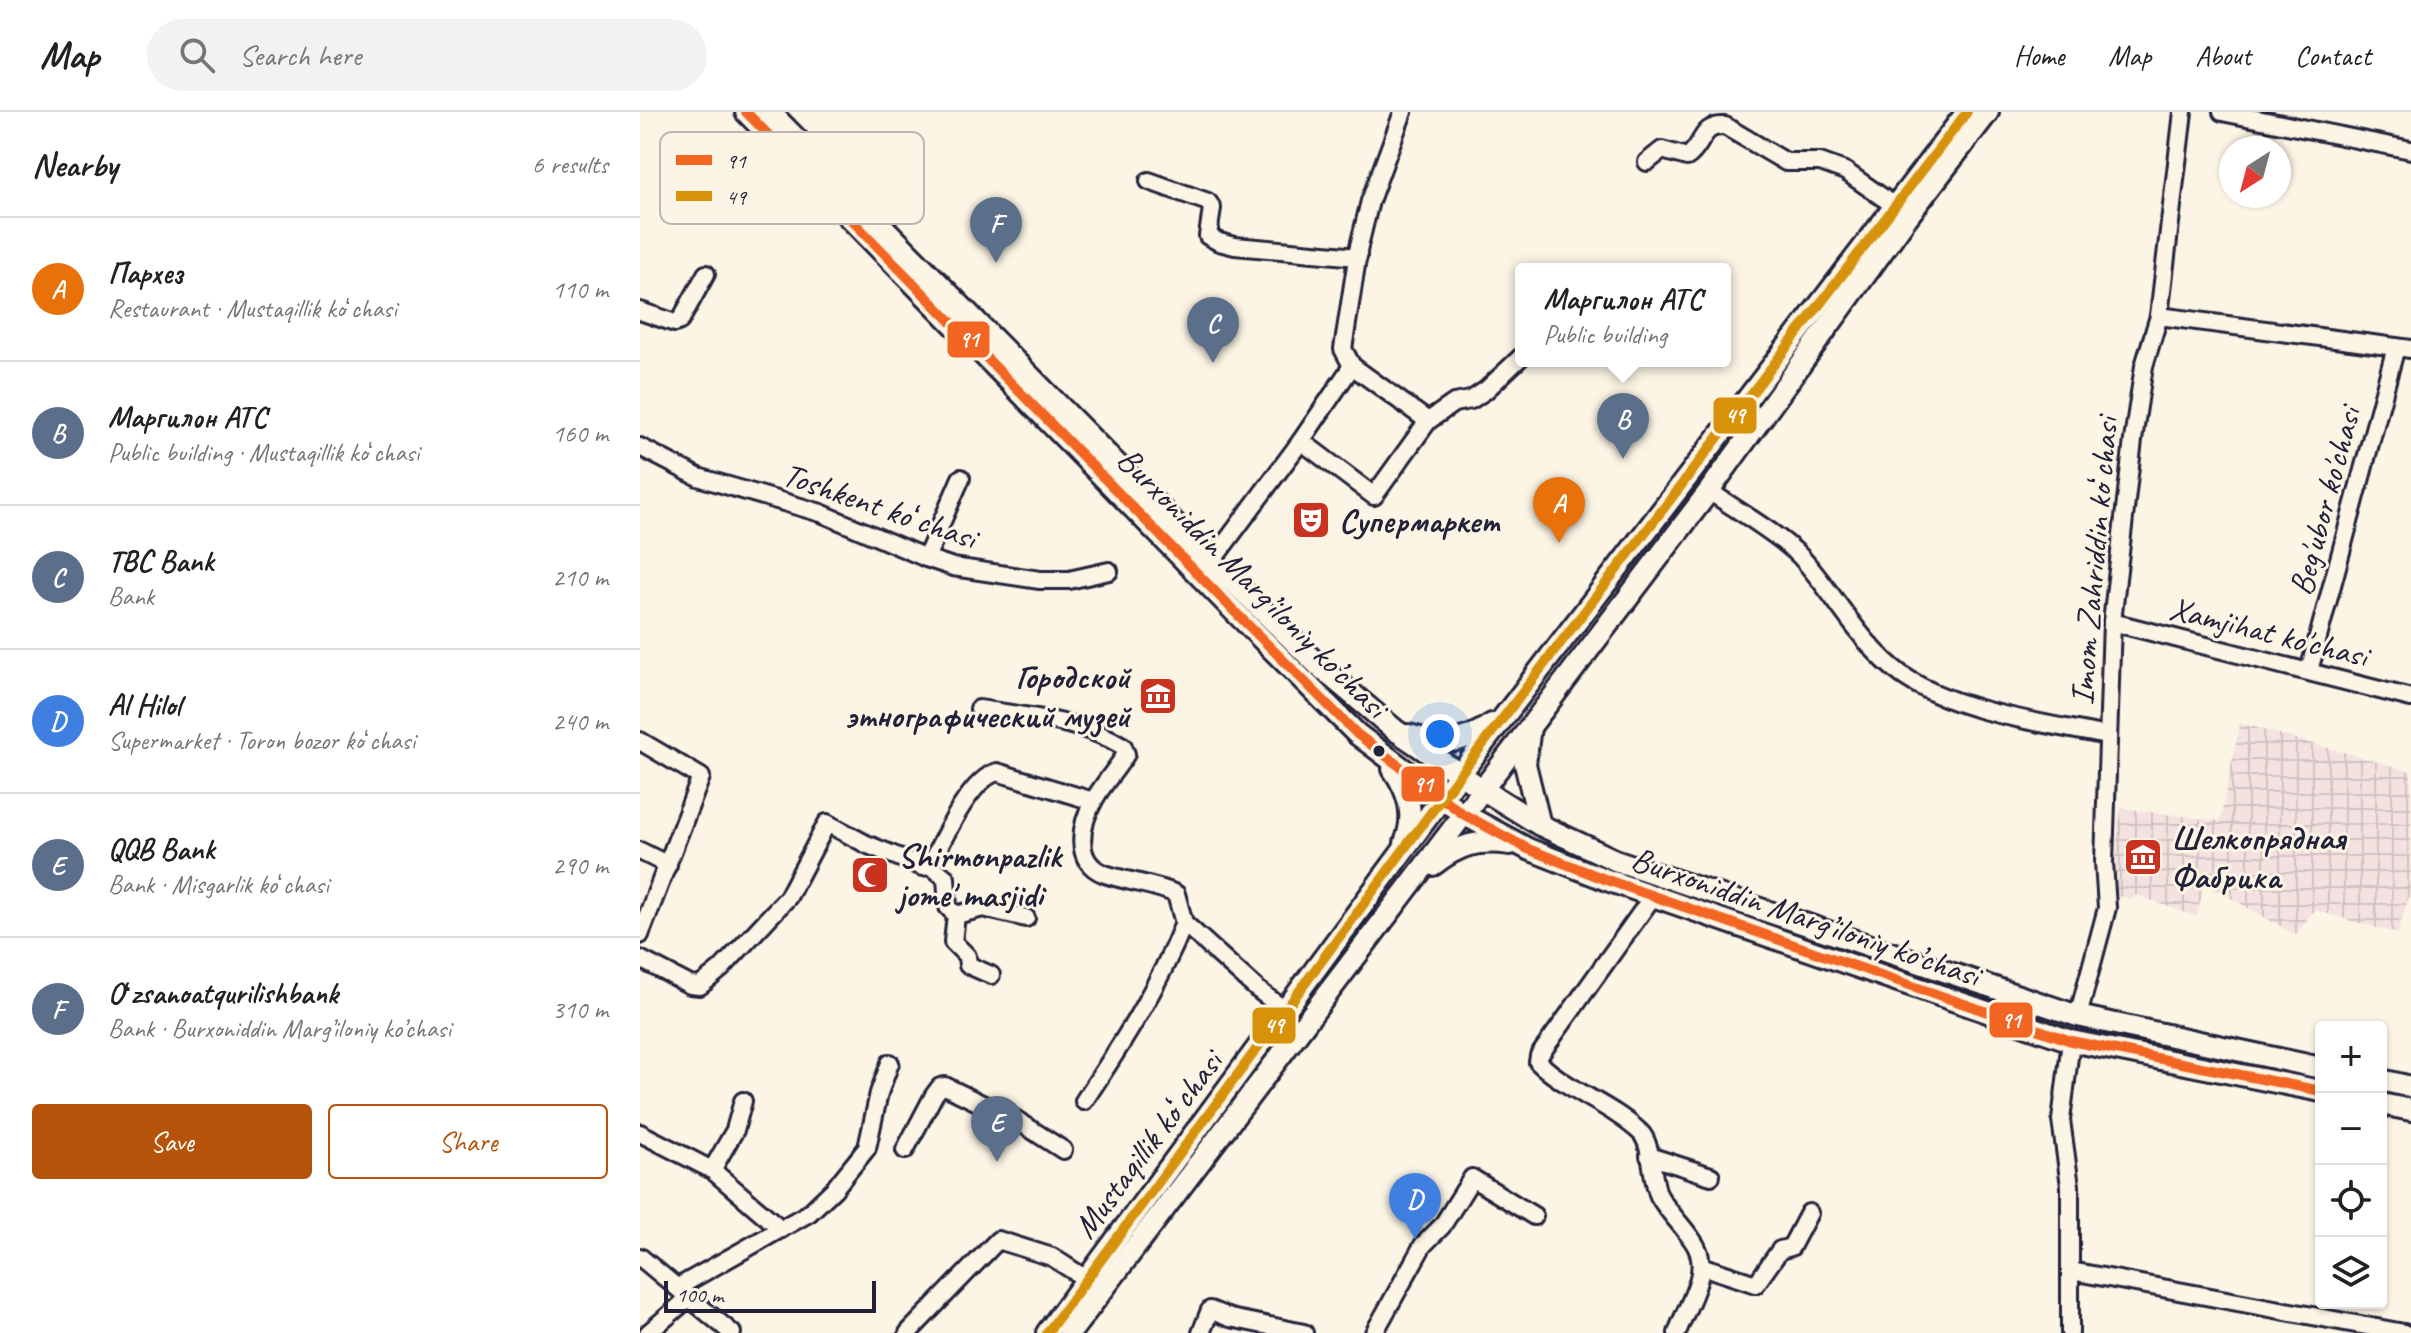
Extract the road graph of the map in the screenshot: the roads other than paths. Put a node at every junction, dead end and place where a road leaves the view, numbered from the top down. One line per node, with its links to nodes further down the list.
1 (746, 112): 8 (main road, Burxoniddin Marg’iloniy ko’chasi)
2 (770, 112): 9 (main road, Burxoniddin Marg’iloniy ko’chasi)
3 (1403, 112): 16 (street)
4 (1967, 112): 13 (main road)
5 (1988, 112): 27 (main road)
6 (2183, 112): 19 (street, Imom Zahriddin koʻchasi)
7 (2222, 112): 10 (street)
8 (766, 132)
9 (790, 132)
10 (2411, 150)
11 (1647, 162): 13 (street)
12 (1149, 181): 16 (street)
13 (1895, 206): 35 (main road)
14 (856, 224): 40 (main road, Burxoniddin Marg’iloniy ko’chasi)
15 (880, 224): 29 (main road, Burxoniddin Marg’iloniy ko’chasi)
16 (1358, 257): 22 (street)
17 (706, 274): 18 (street)
18 (640, 311)
19 (2159, 316): 20 (street); 31 (street, Imom Zahriddin koʻchasi)
20 (2404, 348): 32 (street, Beg'ubor ko'chasi)
21 (1515, 363): 23 (street)
22 (1352, 366): 23 (street); 24 (street)
23 (1428, 421): 24 (street)
24 (1301, 441): 29 (street)
25 (640, 447): 28 (street, Toshkent koʻchasi)
26 (961, 478): 28 (street)
27 (1709, 491): 36 (main road); 38 (street)
28 (926, 558): 30 (street, Toshkent koʻchasi)
29 (1212, 561): 37 (main road, Burxoniddin Marg’iloniy ko’chasi)
30 (1109, 571)
31 (2112, 622): 32 (street, Xamjihat ko'chasi); 38 (street, Imom Zahriddin koʻchasi)
32 (2309, 671): 33 (street, Xamjihat ko'chasi)
33 (2411, 698)
34 (979, 709): 44 (street)
35 (1507, 712): 37 (main road); 41 (main road)
36 (1530, 725): 42 (main road); 46 (main road)
37 (1395, 730): 41 (main road, Burxoniddin Marg’iloniy ko’chasi)
38 (2107, 736): 61 (street, Imom Zahriddin koʻchasi)
39 (640, 741): 50 (street)
40 (1377, 751): 43 (main road, Burxoniddin Marg’iloniy ko’chasi); 49 (main road)
41 (1460, 774): 42 (main road, Burxoniddin Marg’iloniy ko’chasi); 43 (main road, Mustaqillik koʻchasi)
42 (1482, 789): 45 (main road, Mustaqillik koʻchasi); 46 (main road, Burxoniddin Marg’iloniy ko’chasi)
43 (1441, 799): 45 (main road, Burxoniddin Marg’iloniy ko’chasi); 49 (main road, Mustaqillik koʻchasi)
44 (1093, 801): 51 (street); 56 (street)
45 (1463, 814): 47 (main road, Burxoniddin Marg’iloniy ko’chasi); 52 (main road, Mustaqillik koʻchasi)
46 (1540, 825): 61 (main road, Burxoniddin Marg’iloniy ko’chasi)
47 (1528, 849): 52 (main road); 53 (main road, Burxoniddin Marg’iloniy ko’chasi)
48 (640, 851): 50 (street)
49 (1396, 863): 60 (main road, Mustaqillik koʻchasi)
50 (668, 865): 57 (street)
51 (930, 865): 54 (street); 58 (street)
52 (1417, 877): 90 (main road, Mustaqillik koʻchasi)
53 (1653, 896): 62 (main road, Burxoniddin Marg’iloniy ko’chasi); 75 (street)
54 (956, 915): 55 (street); 59 (street)
55 (1026, 918)
56 (1184, 923): 60 (street); 69 (street)
57 (640, 935)
58 (640, 959)
59 (991, 975)
60 (1286, 1011): 84 (main road, Mustaqillik koʻchasi)
61 (2078, 1016): 64 (main road, Burxoniddin Marg’iloniy ko’chasi)
62 (2071, 1041): 67 (main road, Burxoniddin Marg’iloniy ko’chasi); 83 (street)
63 (890, 1063): 80 (street)
64 (2315, 1067)
65 (2387, 1081): 66 (main road)
66 (2411, 1087)
67 (2315, 1090)
68 (743, 1101): 76 (street)
69 (1084, 1101)
70 (2387, 1105): 71 (main road)
71 (2411, 1110)
72 (640, 1133): 76 (street)
73 (905, 1150): 74 (street)
74 (1063, 1150)
75 (1649, 1156): 77 (street); 82 (street)
76 (712, 1170): 80 (street)
77 (1711, 1176)
78 (1809, 1213): 82 (street)
79 (1534, 1216): 93 (street)
80 (781, 1229): 85 (street)
81 (640, 1257): 85 (street)
82 (1701, 1266): 94 (street)
83 (2071, 1271): 95 (street); 96 (street)
84 (1086, 1279): 88 (street); 89 (main road, Mustaqillik koʻchasi)
85 (684, 1292): 86 (street); 87 (street)
86 (648, 1333)
87 (732, 1333)
88 (908, 1333)
89 (1047, 1333)
90 (1070, 1333)
91 (1201, 1333): 92 (street)
92 (1304, 1333)
93 (1374, 1333)
94 (1677, 1333)
95 (2070, 1333)
96 (2404, 1333)

